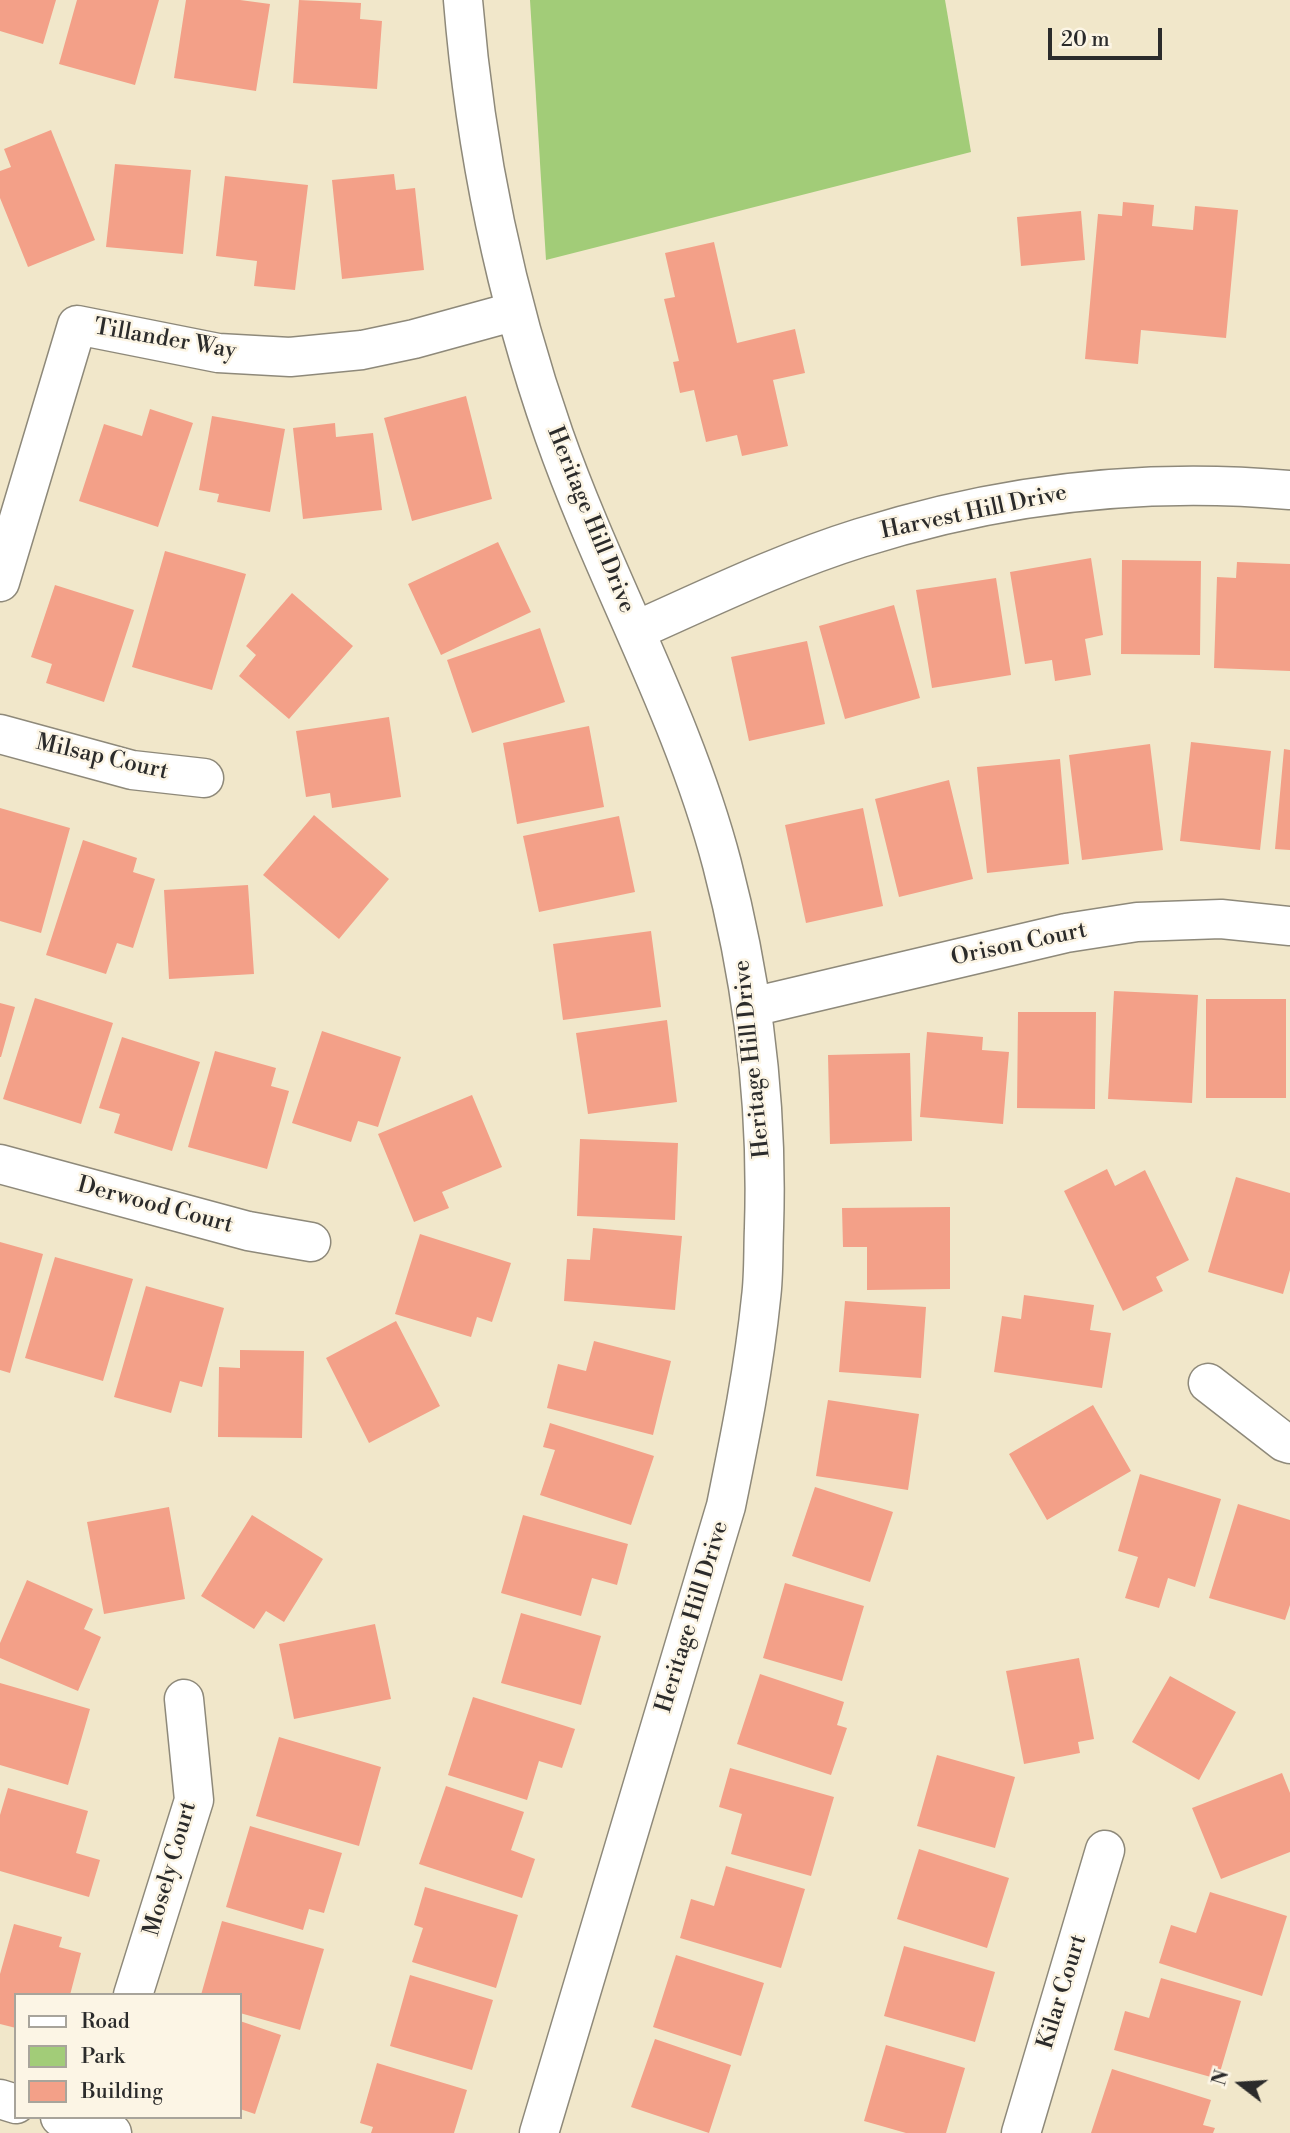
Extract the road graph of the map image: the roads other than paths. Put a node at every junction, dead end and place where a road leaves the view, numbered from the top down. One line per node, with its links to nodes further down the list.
1 (463, 0): 2 (street, Heritage Hill Drive)
2 (516, 311): 4 (street, Tillander Way); 5 (street, Heritage Hill Drive)
3 (1290, 490): 5 (street, Harvest Hill Drive)
4 (0, 582)
5 (635, 631): 9 (street, Heritage Hill Drive)
6 (0, 734): 7 (street, Milsap Court)
7 (204, 778)
8 (1290, 926): 9 (street, Orison Court)
9 (752, 1007): 17 (street, Heritage Hill Drive)
10 (0, 1164): 11 (street, Derwood Court)
11 (311, 1242)
12 (1208, 1383): 13 (street)
13 (1290, 1444)
14 (184, 1699): 16 (street, Mosely Court)
15 (1105, 1850): 18 (street, Kilar Court)
16 (134, 1993)
17 (539, 2133)
18 (1021, 2133)

